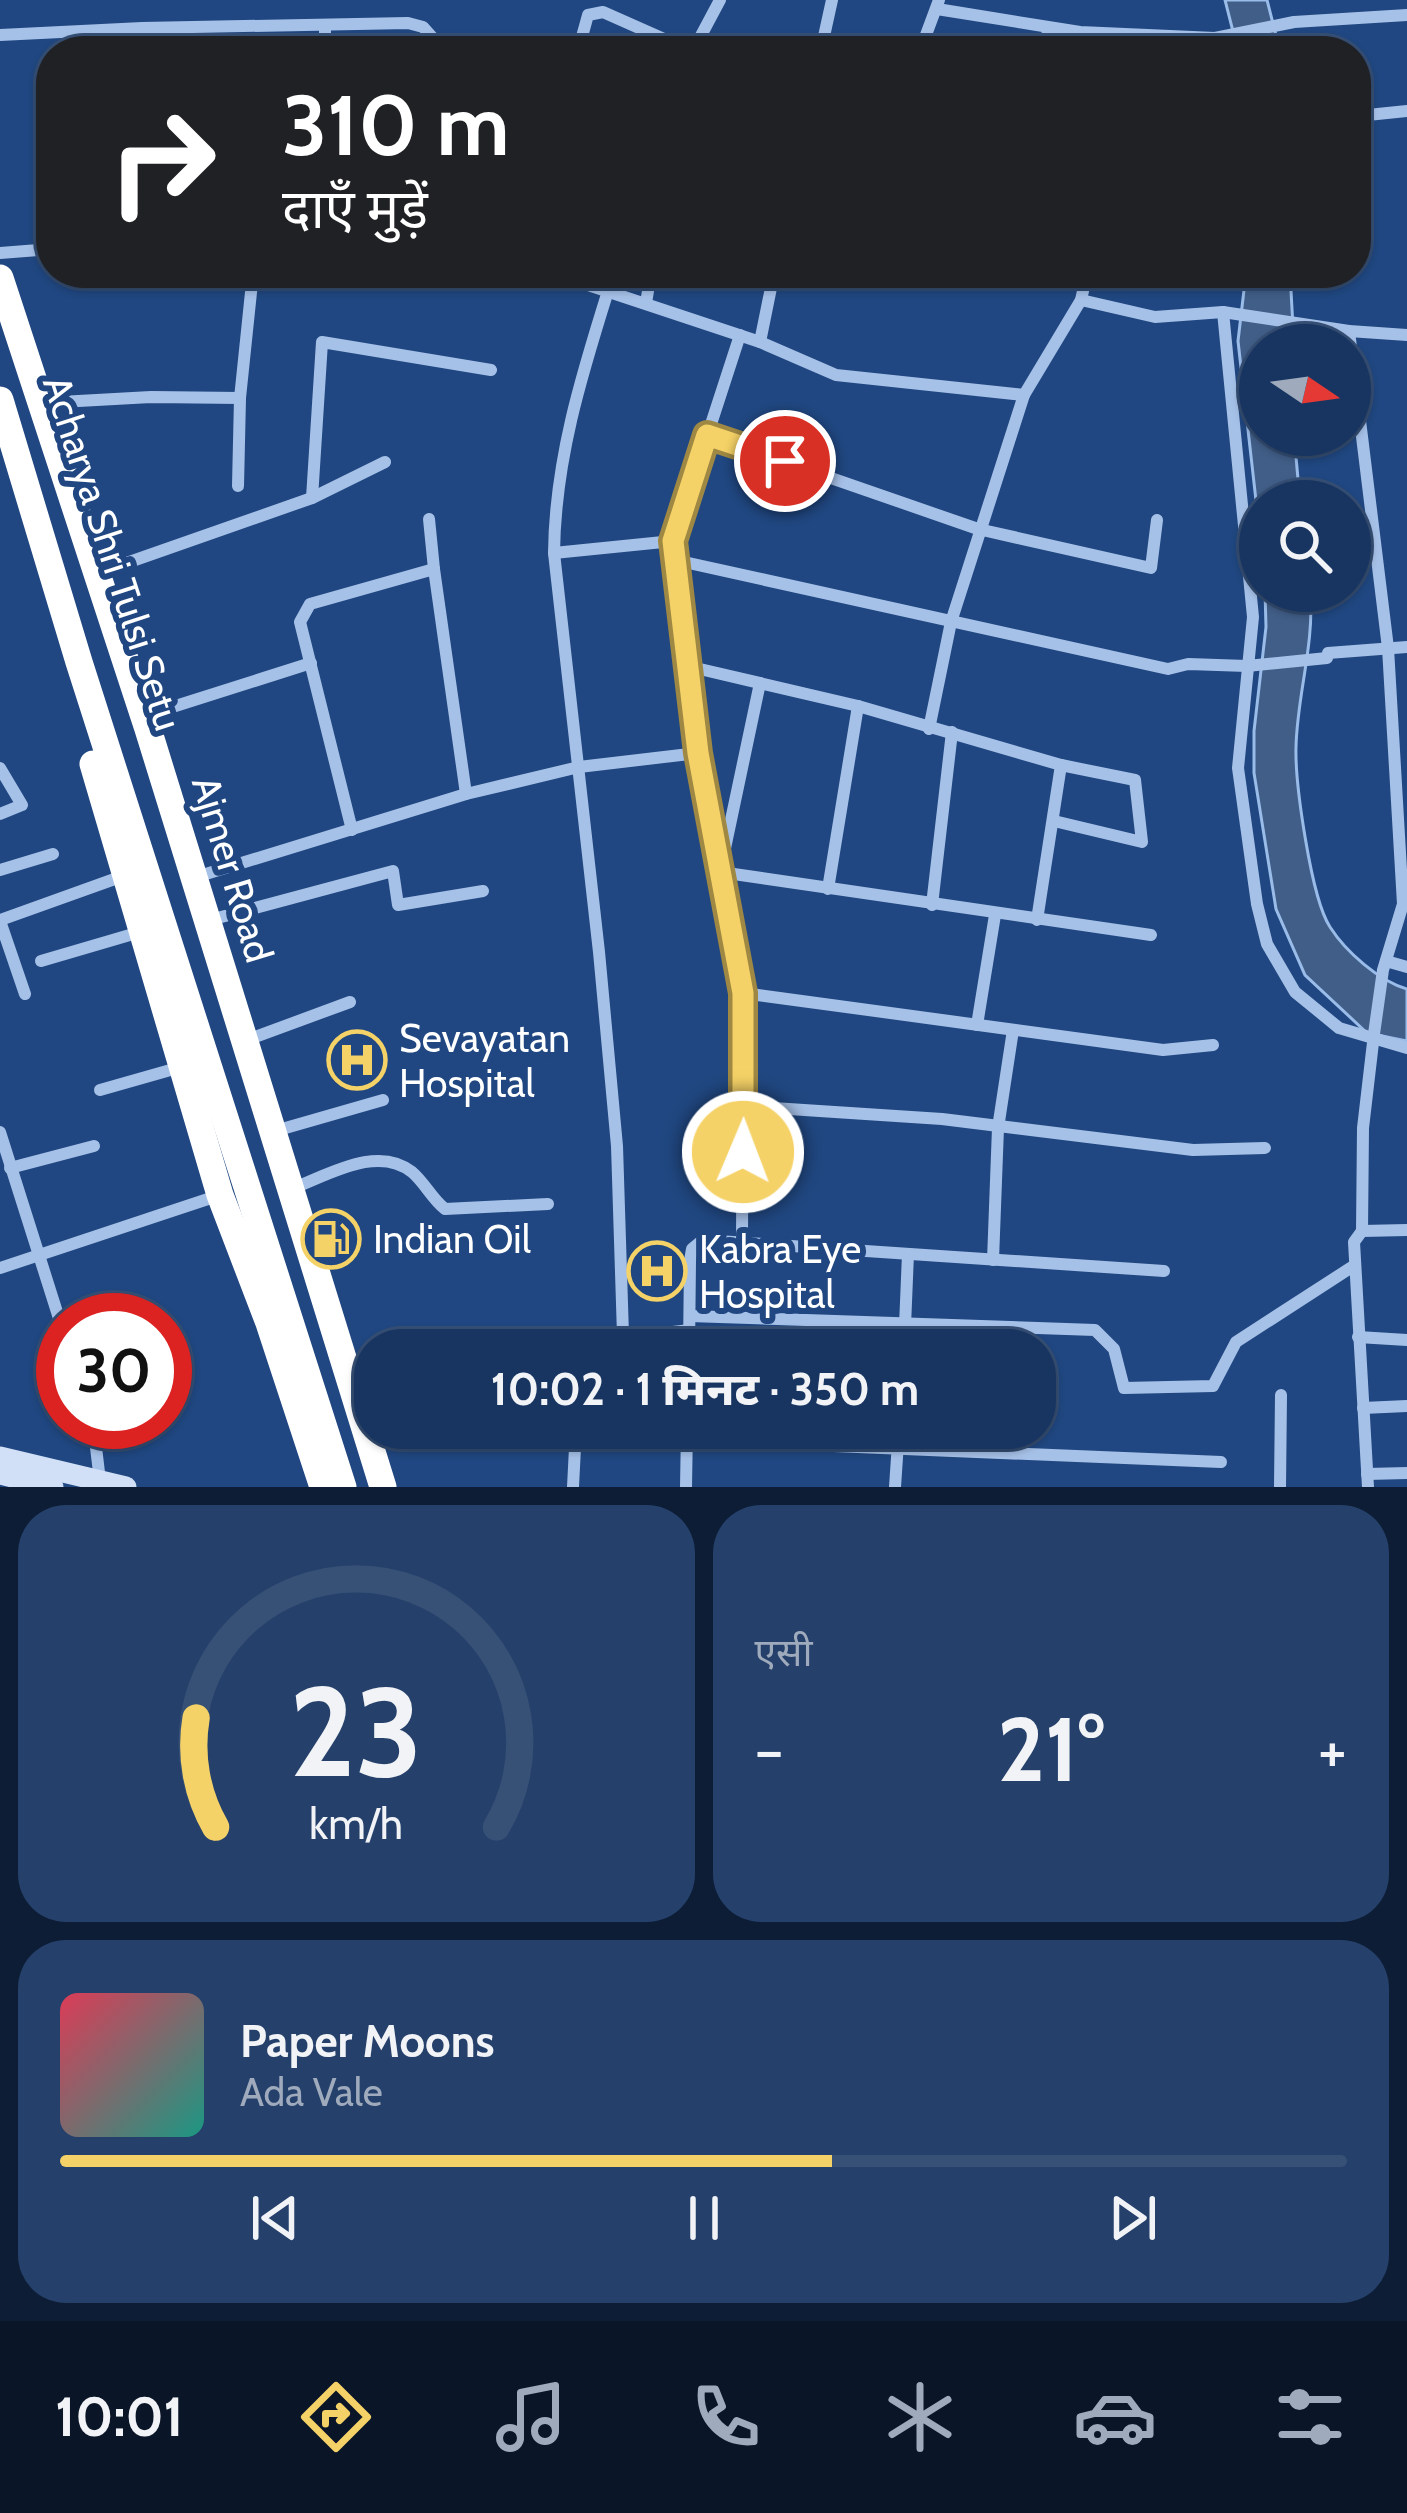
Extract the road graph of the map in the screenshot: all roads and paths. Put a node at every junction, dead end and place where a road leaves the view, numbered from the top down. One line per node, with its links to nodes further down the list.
1 (720, 0): 13 (street)
2 (832, 0): 14 (street)
3 (938, 5): 6 (street); 15 (street)
4 (1407, 16): 18 (street)
5 (326, 26): 7 (street); 9 (street); 10 (street)
6 (1048, 28): 8 (street); 16 (street)
7 (0, 35)
8 (1118, 35): 17 (street)
9 (326, 36)
10 (431, 36)
11 (582, 36): 12 (street)
12 (665, 36)
13 (700, 36)
14 (824, 36)
15 (926, 36)
16 (1047, 36)
17 (1150, 36)
18 (1225, 36)
19 (1407, 111): 20 (street)
20 (1371, 115)
21 (36, 250): 22 (street)
22 (0, 253)
23 (0, 278): 43 (highway, Ajmer Road)
24 (251, 288): 41 (street)
25 (601, 288): 29 (street)
26 (648, 288): 31 (street)
27 (771, 288): 38 (street)
28 (1084, 288): 30 (street)
29 (608, 290): 31 (street); 53 (street)
30 (1081, 299): 32 (street); 40 (street)
31 (646, 303): 36 (street)
32 (1223, 312): 33 (street); 62 (street)
33 (1309, 324)
34 (0, 332): 155 (highway, Acharya Shri Tulsi Setu)
35 (1371, 333): 37 (street)
36 (740, 335): 38 (street); 44 (street)
37 (1407, 335)
38 (760, 342): 40 (street)
39 (491, 370): 48 (street)
40 (1024, 395): 51 (street)
41 (240, 398): 43 (street); 47 (street)
42 (0, 400): 63 (highway)
43 (41, 404): 56 (highway, Ajmer Road)
44 (707, 435): 51 (street); 52 (street)
45 (1364, 456): 59 (street)
46 (385, 462): 48 (street)
47 (238, 486)
48 (312, 497): 56 (street)
49 (429, 519): 55 (street)
50 (1157, 520): 51 (street)
51 (978, 529): 57 (street)
52 (673, 541): 53 (street); 54 (street)
53 (554, 553): 71 (street)
54 (675, 560): 57 (street); 61 (street)
55 (434, 568): 60 (street); 73 (street)
56 (97, 573): 66 (highway, Ajmer Road)
57 (951, 622): 62 (street); 67 (street)
58 (1407, 647): 59 (street)
59 (1388, 648): 62 (street); 84 (street)
60 (311, 663): 66 (street); 76 (street)
61 (687, 666): 64 (street); 69 (street)
62 (1247, 666): 100 (street)
63 (82, 672): 80 (highway); 154 (highway, Acharya Shri Tulsi Setu)
64 (760, 682): 65 (street); 79 (street)
65 (858, 706): 67 (street); 82 (street)
66 (144, 716): 81 (highway, Ajmer Road)
67 (929, 728): 68 (street)
68 (952, 732): 70 (street); 85 (street)
69 (698, 753): 71 (street); 79 (street)
70 (1060, 765): 75 (street); 75 (street)
71 (579, 767): 73 (street); 129 (street)
72 (0, 768): 74 (street)
73 (466, 794): 76 (street)
74 (0, 814)
75 (1054, 821): 88 (street)
76 (352, 830): 81 (street)
77 (53, 854): 78 (street)
78 (0, 870)
79 (720, 872): 82 (street); 95 (street)
80 (123, 876): 87 (street); 90 (highway)
81 (195, 878): 89 (highway, Ajmer Road)
82 (828, 889): 85 (street)
83 (484, 891): 89 (street)
84 (1405, 903): 93 (street)
85 (932, 905): 86 (street)
86 (995, 915): 88 (street); 98 (street)
87 (0, 920): 96 (street)
88 (1037, 920): 91 (street)
89 (208, 921): 101 (highway, Ajmer Road)
90 (140, 932): 92 (street); 104 (highway)
91 (1151, 935)
92 (41, 961)
93 (1385, 965): 94 (street); 100 (street)
94 (1407, 967)
95 (743, 993): 98 (street); 107 (street)
96 (25, 994)
97 (350, 1001): 101 (street)
98 (977, 1025): 99 (street)
99 (1013, 1030): 102 (street); 108 (street)
100 (1373, 1037): 103 (street); 118 (street)
101 (247, 1040): 110 (highway, Ajmer Road)
102 (1213, 1045)
103 (1407, 1048)
104 (182, 1067): 105 (street); 115 (highway)
105 (100, 1090)
106 (383, 1100): 110 (street)
107 (744, 1106): 108 (street); 119 (street)
108 (998, 1127): 112 (street); 122 (street)
109 (0, 1132): 113 (street)
110 (273, 1132): 114 (highway, Ajmer Road)
111 (94, 1145): 113 (street)
112 (1265, 1148)
113 (10, 1168): 121 (street)
114 (290, 1190): 116 (street); 136 (highway, Ajmer Road)
115 (220, 1195): 121 (street); 153 (highway)
116 (548, 1204)
117 (1407, 1230): 118 (street)
118 (1362, 1231): 123 (street)
119 (742, 1244): 120 (street); 127 (street)
120 (908, 1254): 122 (street); 128 (street)
121 (36, 1256): 124 (street); 126 (street)
122 (993, 1260): 125 (street)
123 (1355, 1264): 128 (street); 133 (street)
124 (0, 1268)
125 (1164, 1271)
126 (49, 1293)
127 (690, 1323): 128 (street); 130 (street); 131 (street)
128 (905, 1325): 132 (street)
129 (623, 1329)
130 (656, 1329)
131 (690, 1329)
132 (905, 1329)
133 (1358, 1337): 134 (street); 139 (street)
134 (1407, 1340)
135 (354, 1374): 136 (street)
136 (346, 1376): 156 (highway, Ajmer Road)
137 (1281, 1396): 160 (street)
138 (1407, 1406): 139 (street)
139 (1363, 1408): 149 (street)
140 (96, 1449): 150 (street)
141 (575, 1449): 157 (street)
142 (687, 1449): 158 (street)
143 (898, 1449): 159 (street)
144 (959, 1449): 146 (street)
145 (0, 1457): 150 (main road)
146 (1221, 1462)
147 (1407, 1473): 149 (street)
148 (0, 1474): 151 (main road)
149 (1368, 1480)
150 (100, 1481): 152 (main road)
151 (52, 1487)
152 (126, 1487)
153 (323, 1487)
154 (343, 1487)
155 (365, 1487)
156 (383, 1487)
157 (573, 1487)
158 (686, 1487)
159 (896, 1487)
160 (1280, 1487)

